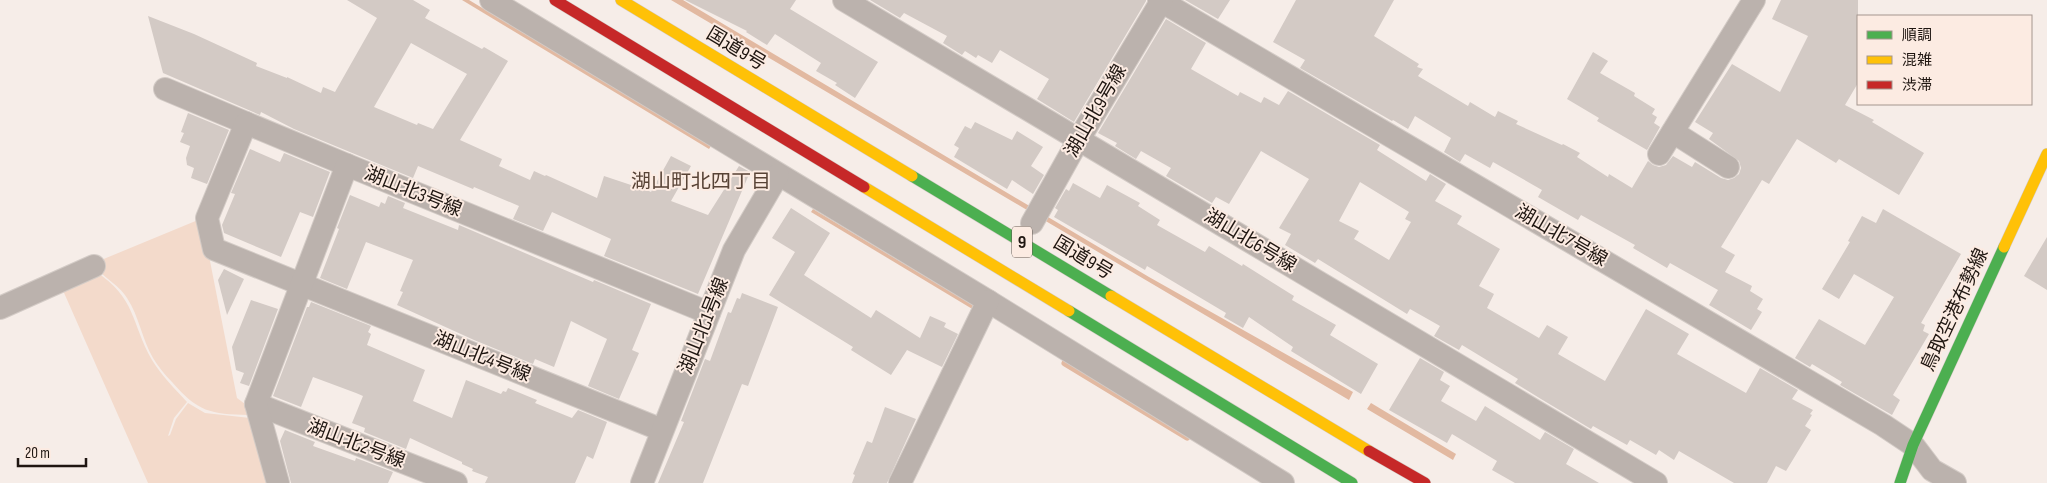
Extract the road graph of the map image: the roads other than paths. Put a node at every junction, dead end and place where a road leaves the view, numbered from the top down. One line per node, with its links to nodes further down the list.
1 (491, 0): 15 (street)
2 (555, 0): 30 (main road, 9)
3 (621, 0): 31 (main road, 国道9号 / 9)
4 (844, 0): 10 (street, 湖山北6号線)
5 (1160, 0): 10 (street, 湖山北9号線); 24 (street, 湖山北7号線)
6 (1754, 0): 9 (street)
7 (165, 89): 8 (street)
8 (246, 123): 13 (street); 18 (street, 湖山北4号線)
9 (1673, 132): 11 (street); 14 (street)
10 (1079, 139): 16 (street, 湖山北9号線); 32 (street, 湖山北6号線)
11 (1659, 154)
12 (2047, 154): 24 (main road, 鳥取空港布勢線)
13 (347, 164): 18 (street, 湖山北3号線); 21 (street, 湖山北3号線)
14 (1728, 167)
15 (778, 175): 19 (street); 21 (street, 湖山北1号線)
16 (1032, 223)
17 (94, 266): 20 (street)
18 (301, 285): 22 (street, 湖山北3号線); 23 (street, 湖山北4号線)
19 (988, 301): 28 (street); 29 (street)
20 (0, 308)
21 (709, 313): 23 (street, 湖山北1号線)
22 (256, 404): 25 (street); 26 (street, 湖山北2号線)
23 (662, 430): 27 (street, 湖山北1号線)
24 (1913, 445): 33 (main road, 鳥取空港布勢線); 34 (street, 湖山北7号線)
25 (278, 483)
26 (456, 483)
27 (642, 483)
28 (900, 483)
29 (1283, 483)
30 (1352, 483)
31 (1425, 483)
32 (1656, 483)
33 (1900, 483)
34 (1955, 483)

